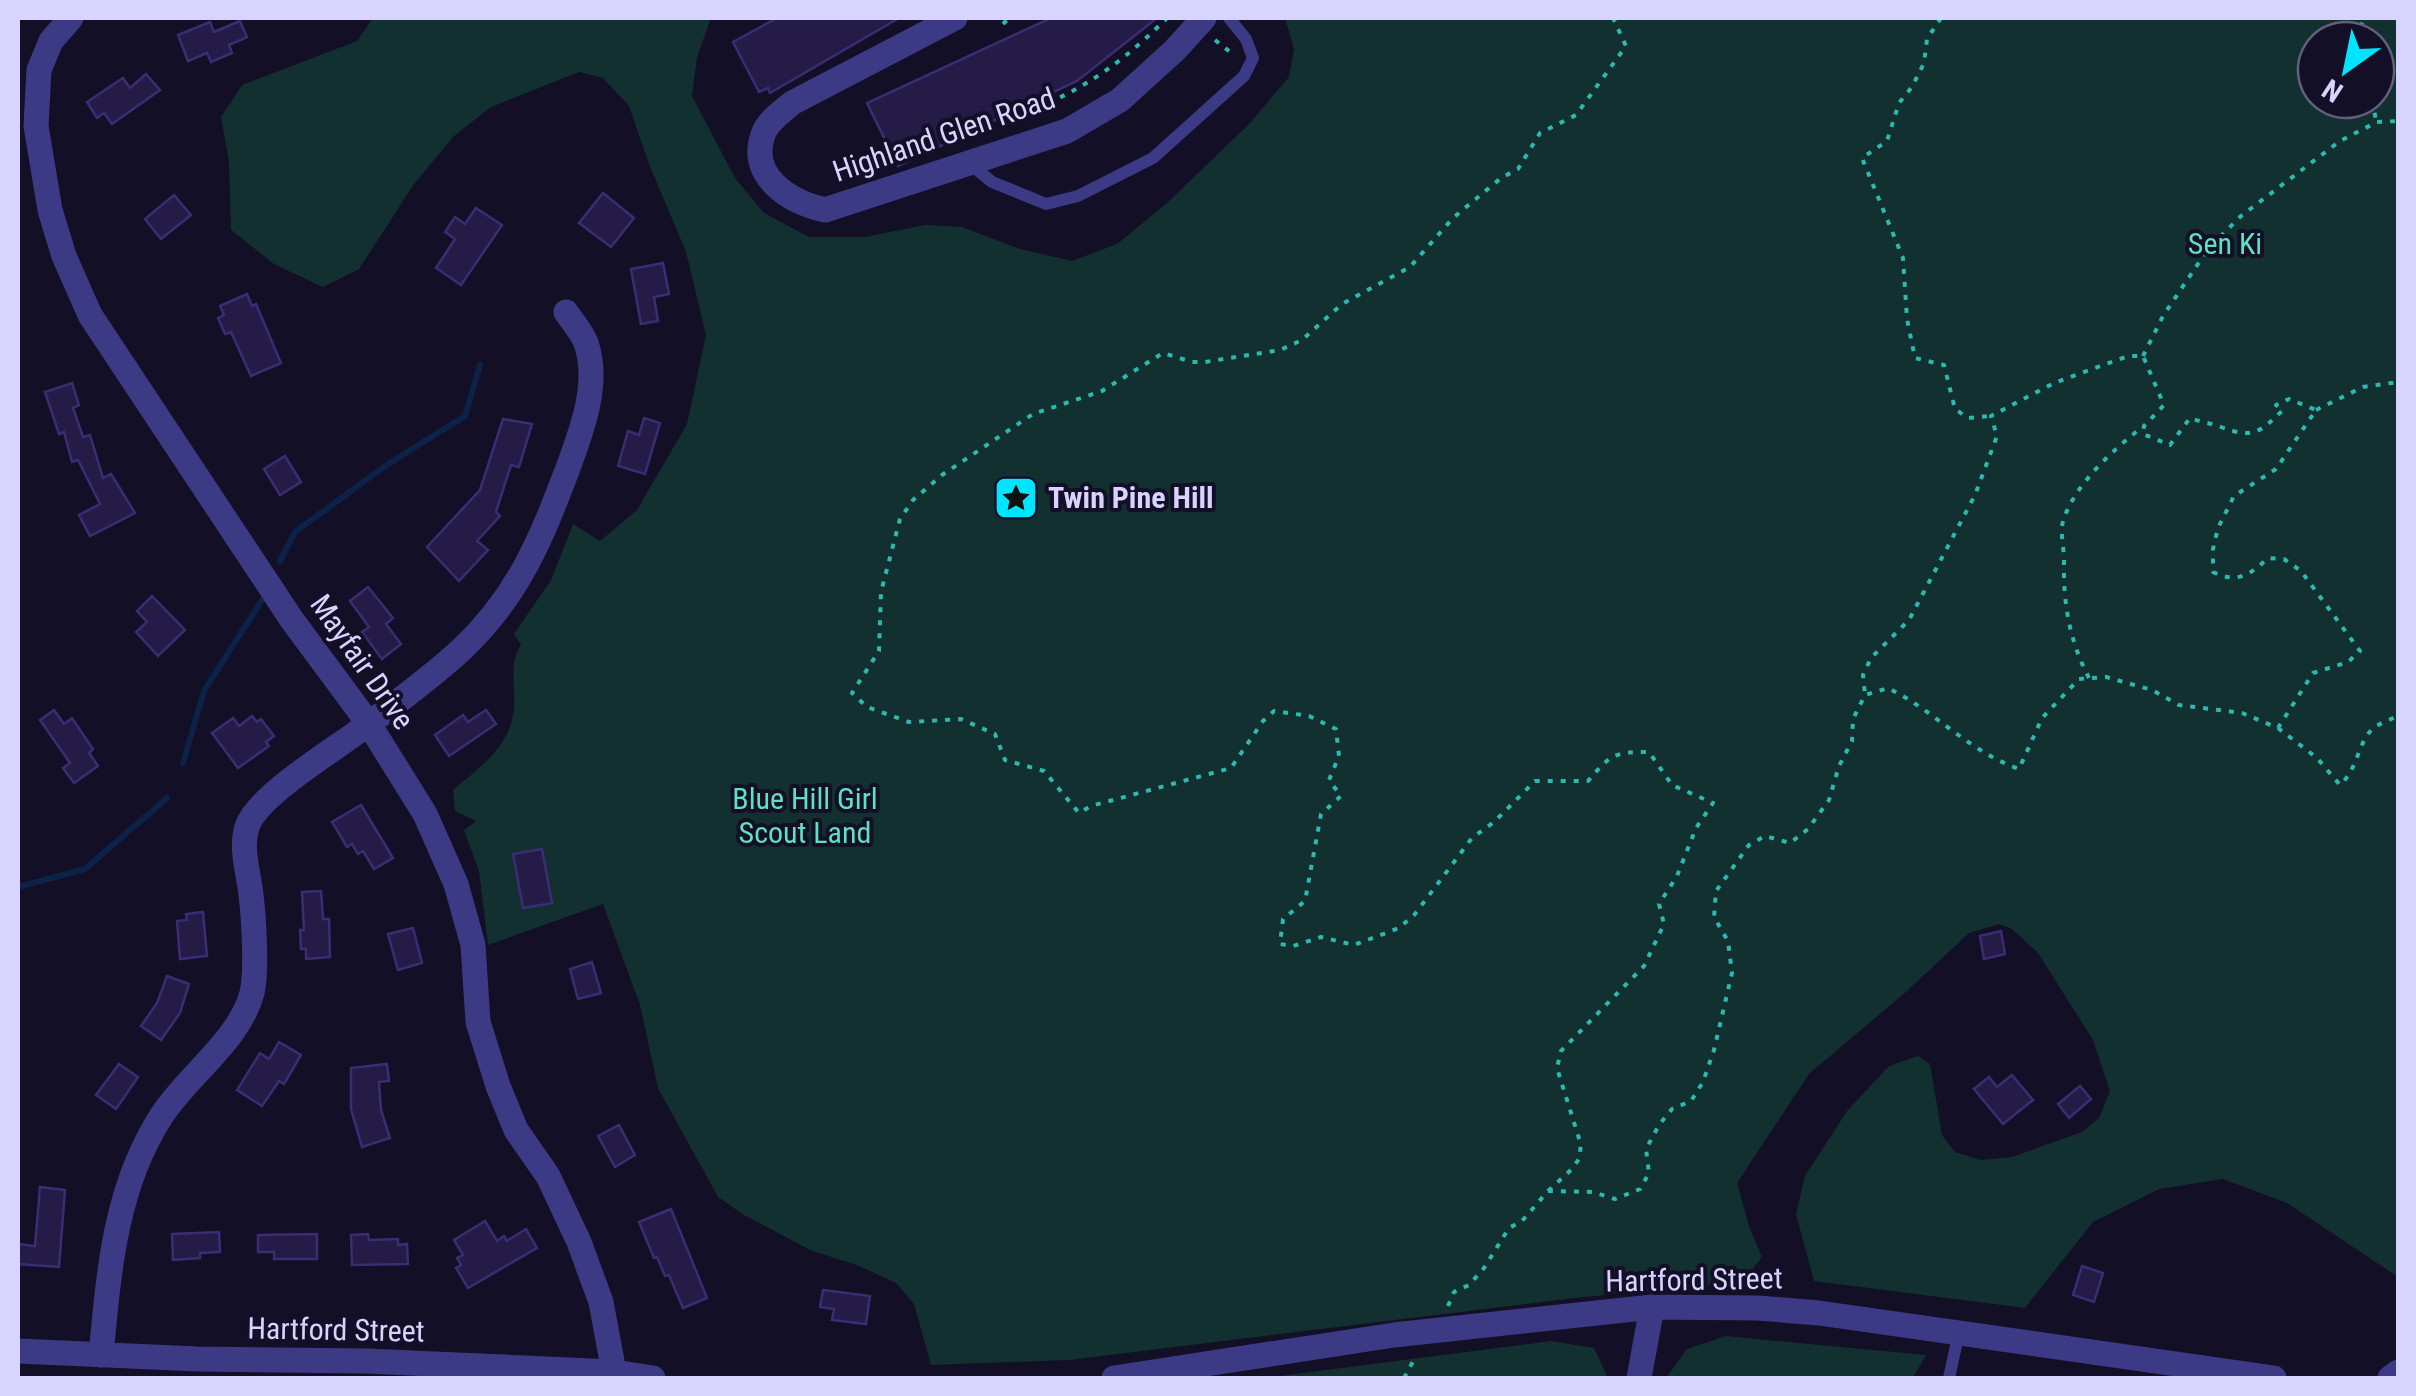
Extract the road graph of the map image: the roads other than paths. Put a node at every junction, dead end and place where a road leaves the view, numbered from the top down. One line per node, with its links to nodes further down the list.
1 (71, 18): 7 (street, Mayfair Drive)
2 (955, 18): 5 (street, Highland Glen Road)
3 (1204, 18): 5 (street, Highland Glen Road)
4 (1229, 18): 5 (lane)
5 (967, 162)
6 (566, 312): 7 (street)
7 (369, 724): 11 (street); 13 (street, Mayfair Drive)
8 (1652, 1306): 9 (street, Hartford Street); 17 (street, Hartford Street); 18 (street)
9 (1959, 1332): 19 (lane); 20 (street, Hartford Street)
10 (18, 1352): 11 (street, Hartford Street)
11 (102, 1355): 12 (street, Hartford Street)
12 (197, 1369): 15 (street, Hartford Street)
13 (614, 1372): 15 (street, Hartford Street); 16 (street, Hartford Street)
14 (2398, 1372): 21 (street)
15 (526, 1374)
16 (653, 1378)
17 (1114, 1378)
18 (1639, 1378)
19 (1949, 1378)
20 (2274, 1378)
21 (2390, 1378)

